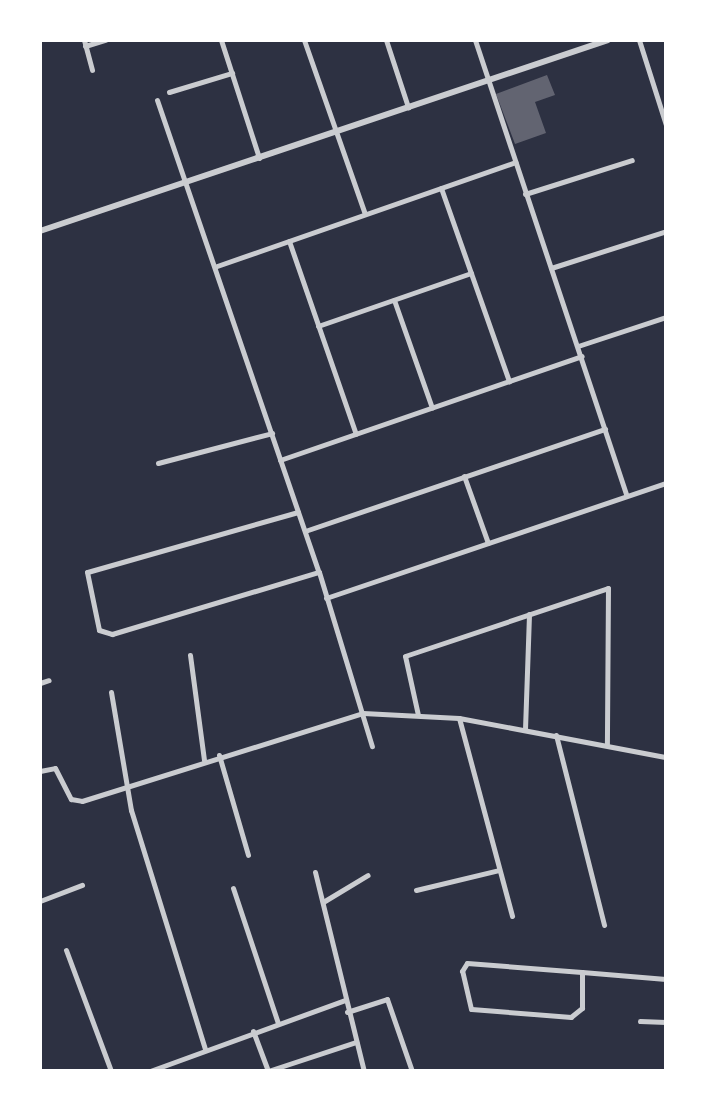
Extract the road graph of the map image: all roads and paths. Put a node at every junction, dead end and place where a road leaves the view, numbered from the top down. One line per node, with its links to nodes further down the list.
1 (105, 40): 8 (street)
2 (221, 40): 10 (street)
3 (304, 40): 16 (street)
4 (386, 40): 14 (street)
5 (475, 40): 11 (street)
6 (608, 40): 11 (street)
7 (639, 40): 15 (street)
8 (85, 43): 9 (street)
9 (92, 70)
10 (232, 73): 12 (street); 17 (street)
11 (489, 80): 14 (street); 19 (street)
12 (169, 92)
13 (157, 100): 20 (street)
14 (409, 109): 16 (street)
15 (666, 125)
16 (335, 133): 17 (street); 23 (street)
17 (259, 158): 20 (street)
18 (632, 160): 22 (street)
19 (515, 162): 21 (street); 22 (street)
20 (186, 181): 24 (street); 27 (street)
21 (441, 188): 23 (street); 29 (street)
22 (525, 194): 28 (street)
23 (365, 214): 26 (street)
24 (40, 231)
25 (666, 231): 28 (street)
26 (289, 241): 27 (street); 32 (street)
27 (217, 266): 38 (street)
28 (551, 268): 33 (street)
29 (471, 273): 30 (street); 35 (street)
30 (394, 300): 32 (street); 36 (street)
31 (666, 317): 33 (street)
32 (318, 326): 39 (street)
33 (578, 346): 34 (street)
34 (582, 356): 35 (street); 37 (street)
35 (509, 381): 36 (street)
36 (432, 408): 39 (street)
37 (605, 429): 42 (street); 44 (street)
38 (272, 433): 40 (street); 41 (street)
39 (356, 434): 40 (street)
40 (280, 460): 45 (street)
41 (158, 463)
42 (464, 476): 46 (street); 47 (street)
43 (666, 483): 44 (street)
44 (626, 495): 47 (street)
45 (298, 512): 46 (street); 48 (street)
46 (305, 531): 48 (street)
47 (488, 543): 49 (street)
48 (319, 572): 49 (street)
49 (326, 598): 55 (street)
50 (529, 614): 56 (street); 58 (street); 60 (street)
51 (190, 655): 64 (street)
52 (49, 680): 53 (street)
53 (40, 683)
54 (111, 692): 66 (street)
55 (363, 713): 56 (street); 61 (street); 62 (street)
56 (418, 715): 57 (street)
57 (459, 718): 58 (street); 68 (street)
58 (525, 729): 59 (street)
59 (556, 735): 60 (street); 77 (street)
60 (607, 744): 63 (street)
61 (372, 746)
62 (219, 755): 64 (street); 67 (street)
63 (666, 757)
64 (204, 760): 66 (street)
65 (40, 771): 66 (street)
66 (127, 789): 88 (street)
67 (248, 855)
68 (499, 870): 73 (street); 76 (street)
69 (315, 872): 75 (street)
70 (368, 875): 75 (street)
71 (82, 885): 74 (street)
72 (233, 888): 85 (street)
73 (416, 890)
74 (40, 901)
75 (323, 902): 81 (street)
76 (512, 916)
77 (604, 925)
78 (66, 950): 89 (street)
79 (582, 972): 79 (street); 80 (street)
80 (666, 979)
81 (345, 1000): 82 (street); 85 (street)
82 (347, 1012): 87 (street); 93 (street)
83 (640, 1021): 84 (street)
84 (666, 1022)
85 (278, 1023): 86 (street)
86 (253, 1031): 88 (street); 91 (street)
87 (356, 1042): 91 (street); 92 (street)
88 (205, 1049): 90 (street)
89 (111, 1071)
90 (150, 1071)
91 (268, 1071)
92 (364, 1071)
93 (412, 1071)

